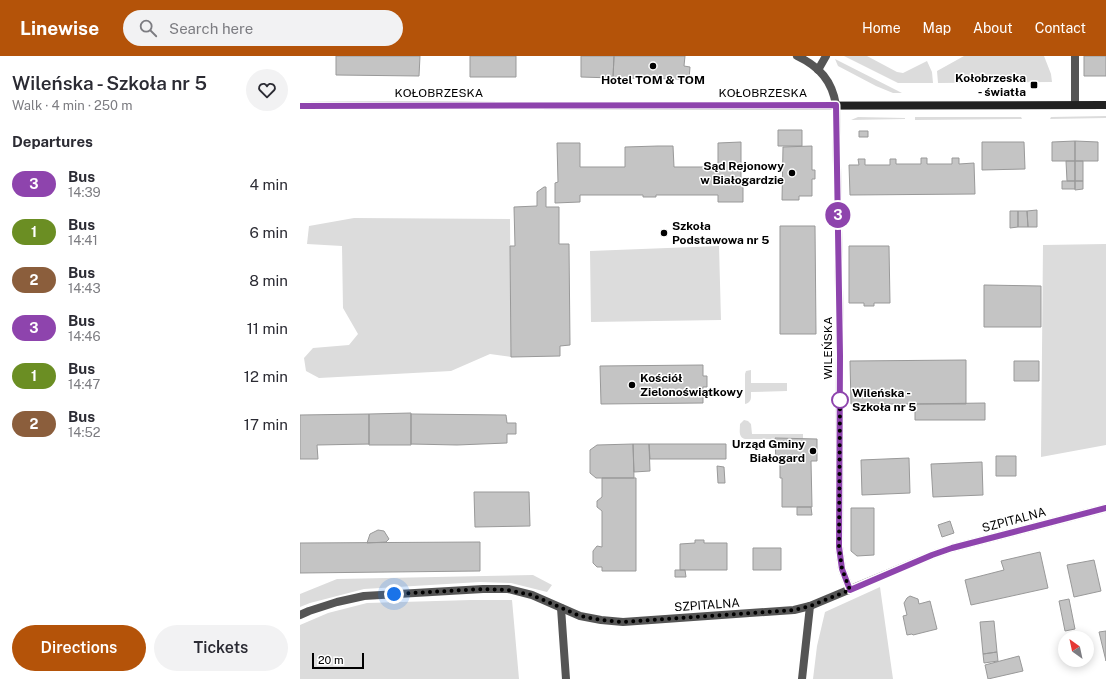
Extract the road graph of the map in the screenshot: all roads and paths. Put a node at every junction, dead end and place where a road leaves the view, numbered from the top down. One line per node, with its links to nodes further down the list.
1 (797, 56): 4 (street, WILEŃSKA)
2 (826, 56): 4 (street)
3 (1075, 56): 6 (street)
4 (818, 70): 5 (street, WILEŃSKA)
5 (836, 105): 6 (main road, KOŁOBRZESKA); 8 (main road, KOŁOBRZESKA); 10 (street, WILEŃSKA)
6 (1075, 105): 7 (main road, KOŁOBRZESKA)
7 (1106, 105)
8 (300, 106)
9 (1106, 508): 10 (street, SZPITALNA)
10 (850, 590): 11 (street, SZPITALNA)
11 (810, 606): 12 (street, SZPITALNA); 15 (street)
12 (561, 608): 13 (street, SZPITALNA); 14 (street)
13 (300, 615)
14 (566, 679)
15 (802, 679)

